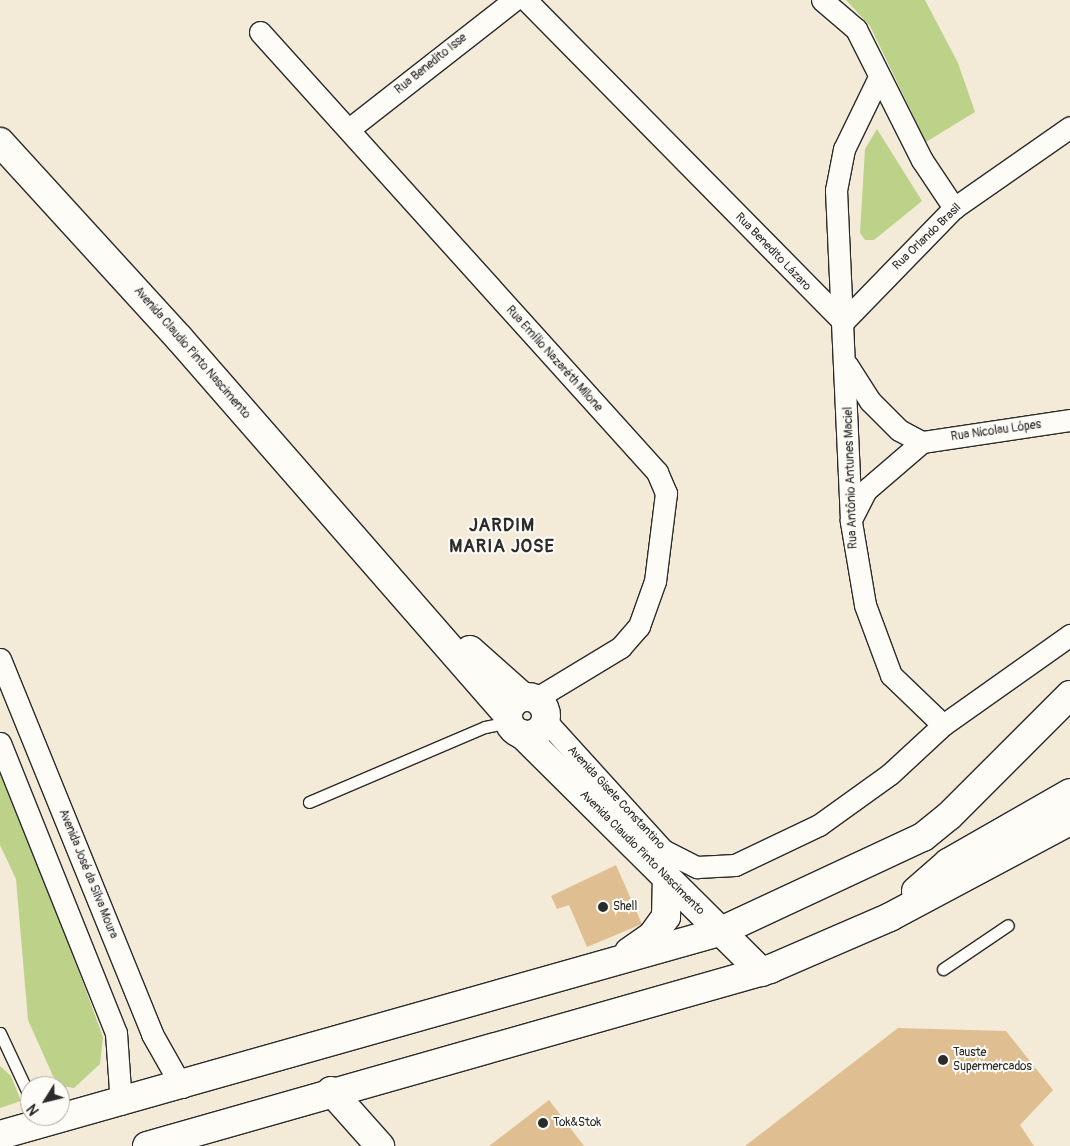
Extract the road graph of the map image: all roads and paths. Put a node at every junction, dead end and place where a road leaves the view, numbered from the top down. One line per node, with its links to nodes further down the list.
1 (514, 0): 7 (street, Rua Benedito Isse)
2 (526, 0): 10 (street, Rua Benedito Lázaro)
3 (822, 0): 5 (street)
4 (260, 32): 7 (street, Rua Emílio Nazaréth Milone)
5 (879, 78): 9 (street); 10 (street)
6 (1070, 127): 9 (street, Rua Orlando Brasil)
7 (349, 130): 18 (street, Rua Emílio Nazaréth Milone)
8 (0, 142): 18 (main road, Avenida Claudio Pinto Nascimento)
9 (954, 208): 10 (street, Rua Orlando Brasil)
10 (842, 322): 11 (street, Rua Antônio Antunes Maciel)
11 (847, 365): 13 (street); 14 (street, Rua Antônio Antunes Maciel)
12 (1070, 420): 13 (street, Rua Nicolau Lópes)
13 (922, 442): 14 (street)
14 (850, 522): 19 (street, Rua Antônio Antunes Maciel)
15 (1070, 635): 19 (street, Avenida Gisele Constantino)
16 (0, 659): 33 (street, Avenida José da Silva Moura)
17 (1070, 695): 27 (main road)
18 (524, 715): 19 (street, Avenida Gisele Constantino); 22 (lane); 24 (main road, Avenida Claudio Pinto Nascimento)
19 (943, 725)
20 (0, 743): 35 (street)
21 (1070, 793): 25 (main road)
22 (309, 802)
23 (1070, 821): 25 (main road)
24 (667, 877): 27 (main road, Avenida Claudio Pinto Nascimento); 28 (main road)
25 (885, 919): 30 (main road)
26 (1008, 924): 29 (lane)
27 (719, 932): 28 (main road); 30 (main road, Avenida Claudio Pinto Nascimento)
28 (604, 965): 33 (main road)
29 (943, 969)
30 (762, 972): 34 (main road)
31 (0, 1033): 32 (lane)
32 (20, 1076)
33 (182, 1087): 35 (main road)
34 (332, 1091): 39 (main road); 40 (main road)
35 (121, 1104): 36 (main road)
36 (70, 1114)
37 (22, 1126): 38 (main road)
38 (0, 1135)
39 (147, 1146)
40 (380, 1146)

